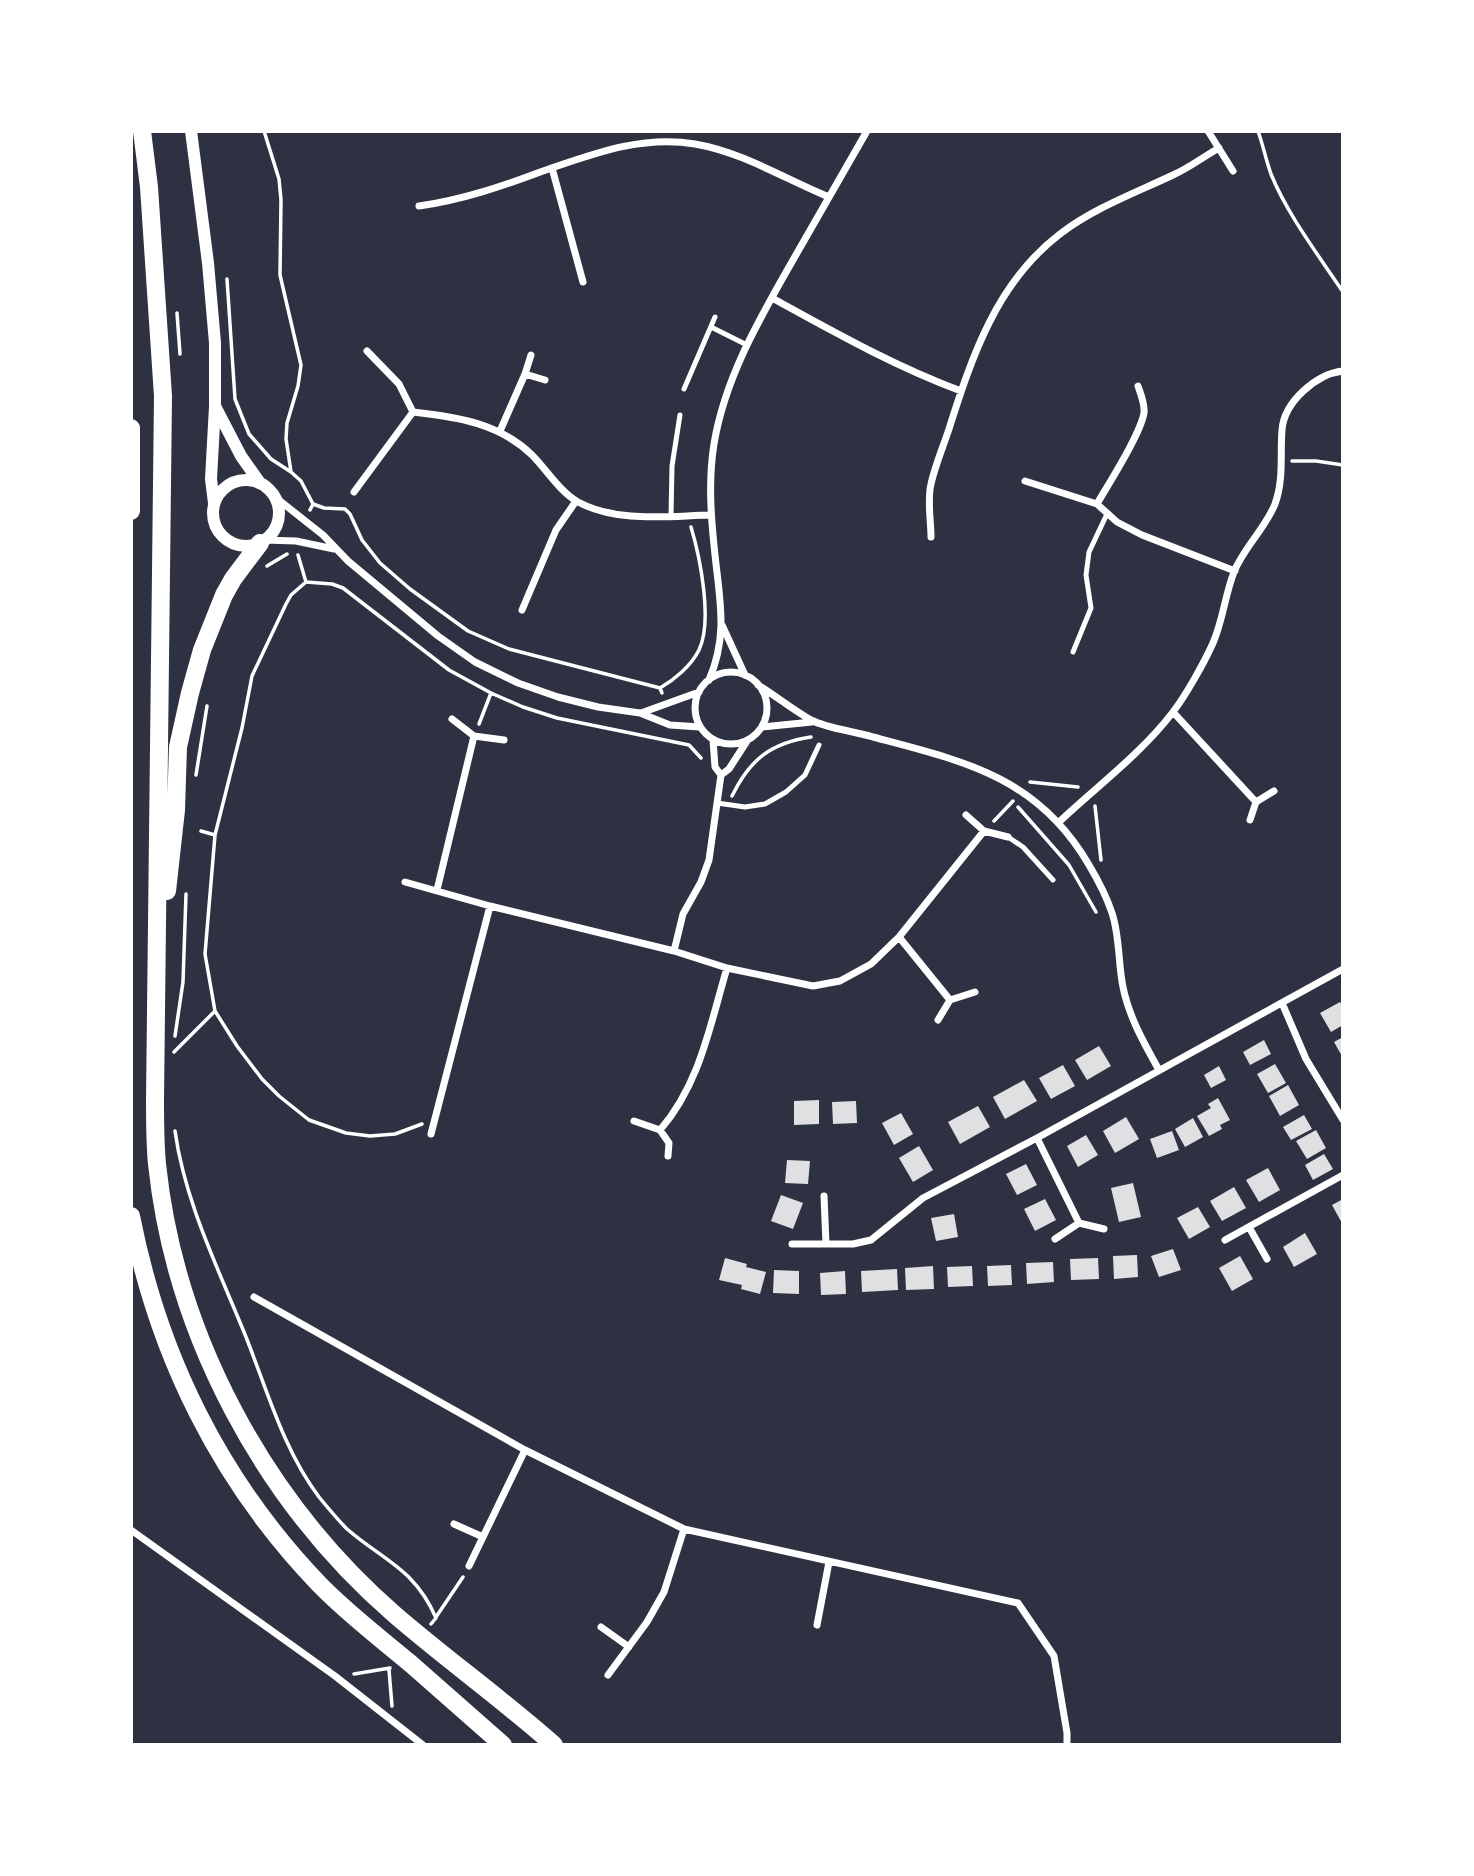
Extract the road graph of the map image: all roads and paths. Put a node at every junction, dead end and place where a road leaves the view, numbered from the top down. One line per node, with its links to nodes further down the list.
1 (142, 131): 108 (highway)
2 (191, 131): 27 (street)
3 (264, 131): 35 (path)
4 (867, 131): 10 (street)
5 (1208, 131): 7 (street)
6 (1258, 131): 14 (path)
7 (1219, 148): 9 (street); 26 (street)
8 (552, 168): 10 (street); 11 (street); 13 (street)
9 (1233, 171)
10 (830, 197): 15 (street)
11 (419, 206)
12 (226, 272): 35 (path)
13 (583, 282)
14 (1343, 292)
15 (772, 298): 18 (street); 26 (street)
16 (715, 317): 17 (lane)
17 (711, 327): 18 (lane); 25 (lane)
18 (747, 345): 46 (street)
19 (367, 351): 28 (street)
20 (531, 355): 22 (street)
21 (1343, 371): 33 (street)
22 (525, 374): 23 (street); 31 (street)
23 (545, 380)
24 (1138, 386): 43 (street)
25 (684, 389)
26 (961, 391): 50 (street)
27 (215, 406): 37 (street); 41 (street)
28 (413, 412): 31 (street); 38 (street)
29 (680, 415): 47 (lane)
30 (131, 428): 32 (highway)
31 (500, 431): 40 (street)
32 (132, 441): 44 (highway)
33 (1283, 462): 34 (path); 53 (street)
34 (1343, 466)
35 (291, 472): 42 (path)
36 (1025, 481): 43 (street)
37 (260, 482): 39 (street); 41 (street)
38 (354, 492)
39 (275, 497): 49 (street); 51 (street)
40 (576, 501): 47 (street); 55 (street)
41 (214, 503): 51 (street)
42 (313, 504): 49 (path); 61 (path)
43 (1097, 505): 45 (street)
44 (131, 511)
45 (1107, 514): 53 (street); 57 (lane)
46 (710, 515): 48 (street); 56 (street)
47 (671, 516): 48 (street)
48 (681, 516): 61 (path)
49 (304, 520): 52 (street)
50 (931, 537)
51 (262, 542): 52 (street); 108 (highway)
52 (335, 549): 67 (street)
53 (1235, 571): 66 (street)
54 (262, 572): 93 (path)
55 (522, 610)
56 (722, 625): 58 (street); 59 (street)
57 (1073, 652)
58 (745, 675): 59 (street); 60 (street)
59 (709, 680): 62 (street)
60 (758, 685): 69 (street); 72 (street)
61 (660, 688): 65 (path)
62 (699, 692): 65 (street); 71 (street)
63 (492, 693): 73 (path)
64 (209, 697): 81 (path)
65 (667, 704): 67 (street)
66 (1173, 712): 85 (street); 90 (street)
67 (640, 713): 70 (street)
68 (452, 719): 73 (street)
69 (813, 721): 72 (street); 90 (street)
70 (670, 725): 71 (street); 79 (path)
71 (700, 727): 76 (street)
72 (762, 727): 77 (street)
73 (474, 736): 75 (street); 98 (street)
74 (812, 737): 87 (path)
75 (504, 740)
76 (713, 740): 77 (street); 80 (street)
77 (747, 741): 80 (street)
78 (819, 745): 87 (lane)
79 (703, 760)
80 (721, 775): 86 (street)
81 (196, 779)
82 (1275, 791): 85 (street)
83 (1003, 795): 84 (path)
84 (1013, 801): 92 (path); 100 (path)
85 (1256, 802): 89 (street)
86 (717, 803): 87 (lane); 102 (street)
87 (728, 805)
88 (966, 815): 92 (street)
89 (1251, 820)
90 (1058, 822): 111 (street)
91 (201, 831): 93 (path)
92 (984, 831): 94 (street); 101 (street)
93 (215, 835): 109 (path)
94 (1008, 838): 95 (lane)
95 (1053, 880)
96 (405, 882): 98 (street)
97 (186, 883): 109 (path)
98 (437, 890): 99 (street)
99 (490, 906): 102 (street); 114 (street)
100 (1097, 914)
101 (899, 937): 103 (street); 106 (street)
102 (674, 951): 103 (street)
103 (727, 968): 116 (street)
104 (1343, 969): 107 (street)
105 (975, 992): 106 (street)
106 (950, 1000): 110 (street)
107 (1282, 1003): 111 (street); 113 (street)
108 (156, 1010): 147 (highway)
109 (215, 1011): 114 (path)
110 (937, 1020)
111 (1159, 1070): 118 (street)
112 (175, 1119): 138 (path)
113 (1343, 1120)
114 (434, 1122): 117 (street)
115 (634, 1122): 116 (street)
116 (660, 1130): 119 (street)
117 (431, 1134)
118 (1037, 1138): 123 (street); 129 (street)
119 (668, 1156)
120 (1343, 1175): 124 (street)
121 (824, 1196): 129 (street)
122 (131, 1216): 146 (highway)
123 (1079, 1223): 125 (street); 126 (street)
124 (1249, 1227): 127 (street); 130 (street)
125 (1104, 1229)
126 (1055, 1239)
127 (1225, 1240)
128 (792, 1244): 129 (street)
129 (826, 1244)
130 (1267, 1259)
131 (254, 1297): 132 (street)
132 (525, 1451): 134 (street); 136 (street)
133 (454, 1524): 136 (street)
134 (684, 1529): 137 (street); 141 (street)
135 (131, 1530): 142 (street)
136 (483, 1537): 138 (street)
137 (829, 1562): 139 (street); 148 (street)
138 (469, 1566)
139 (817, 1625)
140 (601, 1627): 141 (street)
141 (629, 1647): 143 (street)
142 (335, 1675): 144 (street); 144 (path)
143 (608, 1675)
144 (393, 1722): 145 (street)
145 (423, 1745)
146 (503, 1745)
147 (554, 1745)
148 (1067, 1745)

